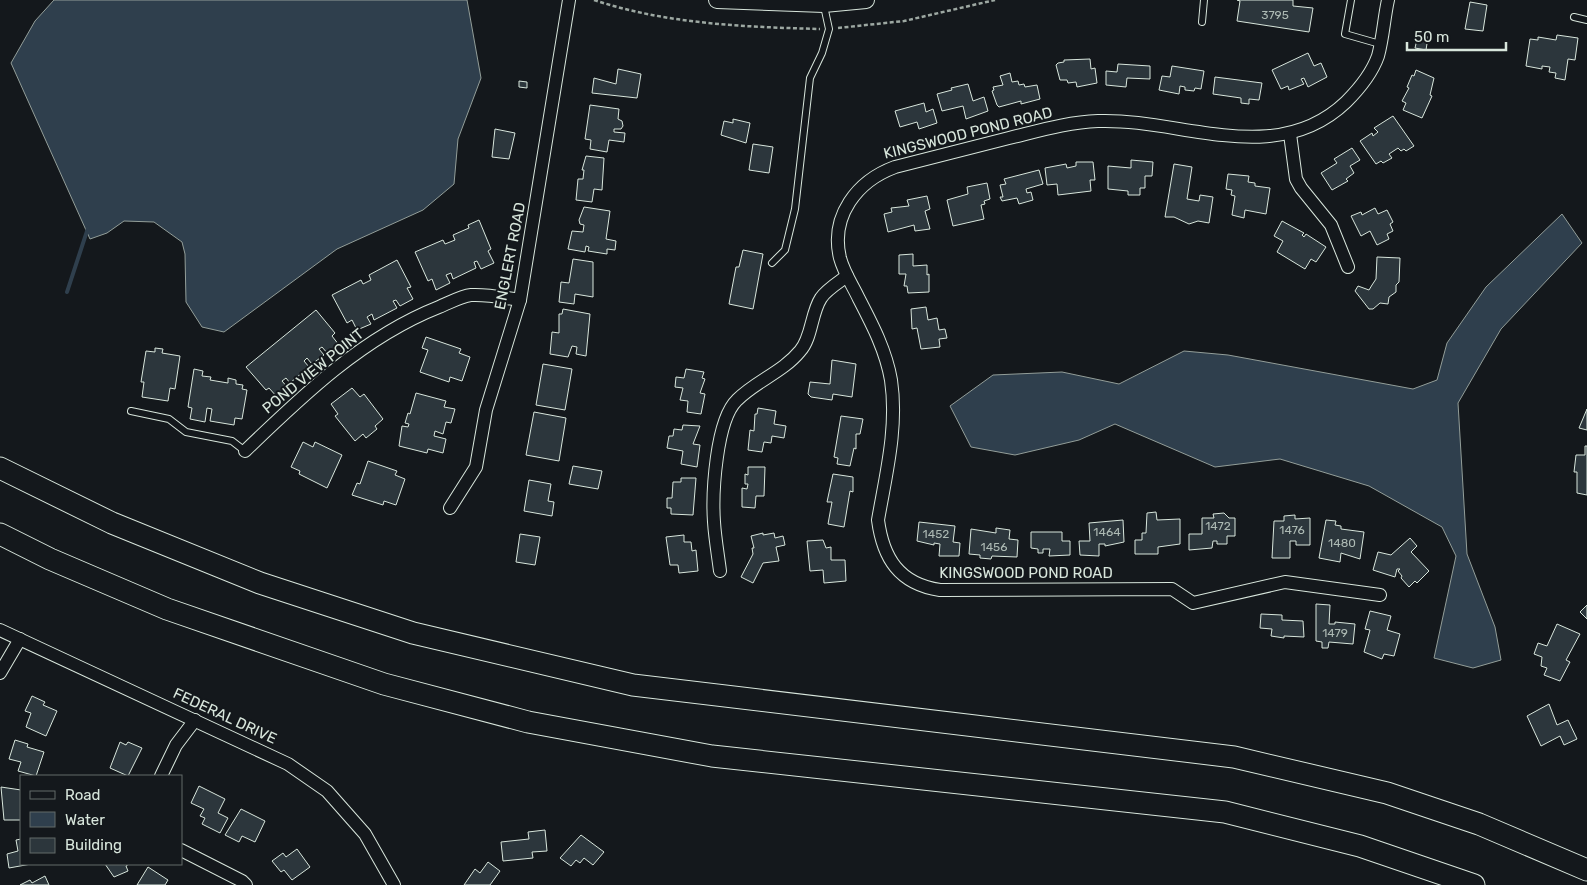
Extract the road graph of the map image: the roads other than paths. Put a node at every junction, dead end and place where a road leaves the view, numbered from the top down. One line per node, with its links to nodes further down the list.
1 (569, 0): 16 (street, ENGLERT ROAD)
2 (717, 0): 7 (main road)
3 (866, 0): 7 (main road)
4 (1204, 0): 10 (lane)
5 (1351, 0): 11 (lane)
6 (1388, 0): 11 (street, KINGSWOOD POND ROAD)
7 (824, 4): 13 (lane)
8 (1574, 17): 9 (lane)
9 (1587, 20)
10 (1202, 22)
11 (1380, 44): 12 (street, KINGSWOOD POND ROAD)
12 (1290, 134): 14 (street); 15 (street, KINGSWOOD POND ROAD)
13 (772, 263)
14 (1348, 267)
15 (847, 276): 22 (street); 23 (street, KINGSWOOD POND ROAD)
16 (520, 300): 18 (street, POND VIEW POINT); 20 (street, ENGLERT ROAD)
17 (131, 411): 18 (lane)
18 (245, 451)
19 (0, 468): 30 (highway)
20 (450, 508)
21 (0, 534): 33 (highway)
22 (720, 571)
23 (1380, 595)
24 (0, 630): 25 (street, FEDERAL DRIVE)
25 (20, 639): 26 (street); 27 (street, FEDERAL DRIVE)
26 (0, 672)
27 (195, 720): 28 (street); 32 (street, FEDERAL DRIVE)
28 (161, 775)
29 (182, 851): 31 (street)
30 (1587, 870)
31 (246, 885)
32 (394, 885)
33 (1474, 885)

